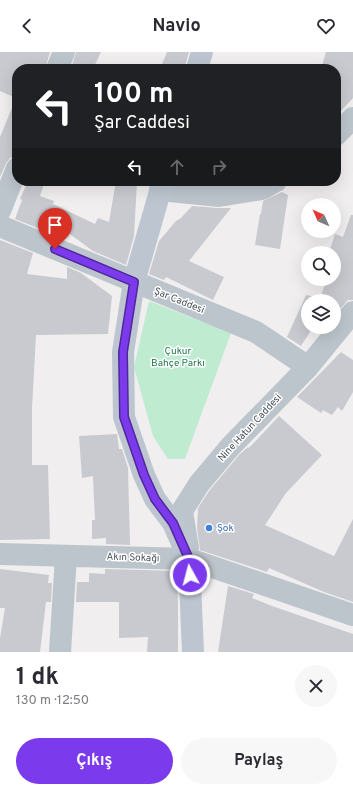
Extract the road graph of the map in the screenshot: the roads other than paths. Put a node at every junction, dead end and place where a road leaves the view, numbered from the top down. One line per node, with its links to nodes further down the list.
1 (64, 52): 3 (street)
2 (202, 52): 4 (street)
3 (59, 64)
4 (198, 64)
5 (353, 118): 6 (street)
6 (341, 130)
7 (12, 181): 11 (street)
8 (162, 186): 13 (street)
9 (167, 186): 10 (street)
10 (267, 186)
11 (0, 211)
12 (0, 226): 13 (street, Şar Caddesi)
13 (134, 282): 15 (street, Şar Caddesi); 18 (street)
14 (353, 312): 15 (street, Nine Hatun Caddesi)
15 (308, 367): 18 (street, Nine Hatun Caddesi)
16 (0, 554): 17 (street, Akın Sokağı)
17 (66, 556): 18 (street, Akın Sokağı); 20 (street)
18 (189, 559): 19 (street, Akın Sokağı); 21 (street)
19 (353, 615)
20 (60, 652)
21 (193, 652)

